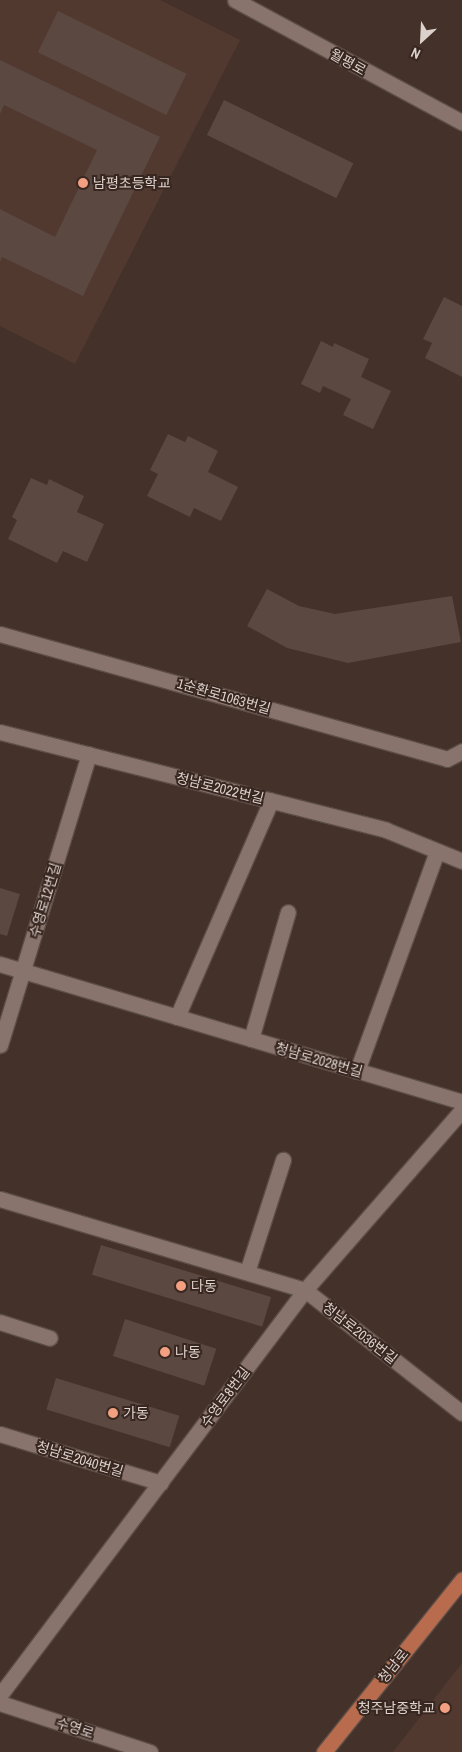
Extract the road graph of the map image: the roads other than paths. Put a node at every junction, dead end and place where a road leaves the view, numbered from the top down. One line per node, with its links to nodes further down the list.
1 (235, 0): 2 (street, 월평로)
2 (462, 122)
3 (0, 634): 7 (street, 1순환로1063번길)
4 (0, 732): 6 (street, 청남로2022번길)
5 (462, 751): 7 (street)
6 (89, 754): 9 (street, 청남로2022번길); 14 (street, 수영로12번길)
7 (447, 759): 8 (street, 1순환로1063번길)
8 (462, 764)
9 (271, 801): 10 (street, 청남로2022번길); 15 (street)
10 (436, 851): 11 (street, 청남로2022번길); 18 (street)
11 (462, 861)
12 (288, 912): 16 (street)
13 (0, 964): 14 (street, 청남로2028번길)
14 (23, 971): 15 (street, 청남로2028번길); 17 (street, 수영로12번길)
15 (177, 1017): 16 (street, 청남로2028번길)
16 (251, 1039): 18 (street, 청남로2028번길)
17 (0, 1045)
18 (357, 1071): 19 (street, 청남로2028번길)
19 (462, 1102)
20 (462, 1110): 24 (street, 수영로8번길)
21 (283, 1160): 23 (street)
22 (0, 1198): 23 (street, 청남로2036번길)
23 (247, 1272): 24 (street, 청남로2036번길)
24 (305, 1290): 27 (street, 청남로2036번길); 29 (street, 수영로8번길)
25 (0, 1322): 26 (street)
26 (50, 1338)
27 (462, 1413)
28 (0, 1434): 29 (street, 청남로2040번길)
29 (161, 1483): 31 (street, 수영로8번길)
30 (462, 1580): 34 (main road, 청남로)
31 (0, 1695)
32 (0, 1703): 33 (street, 수영로)
33 (150, 1752)
34 (324, 1752)

